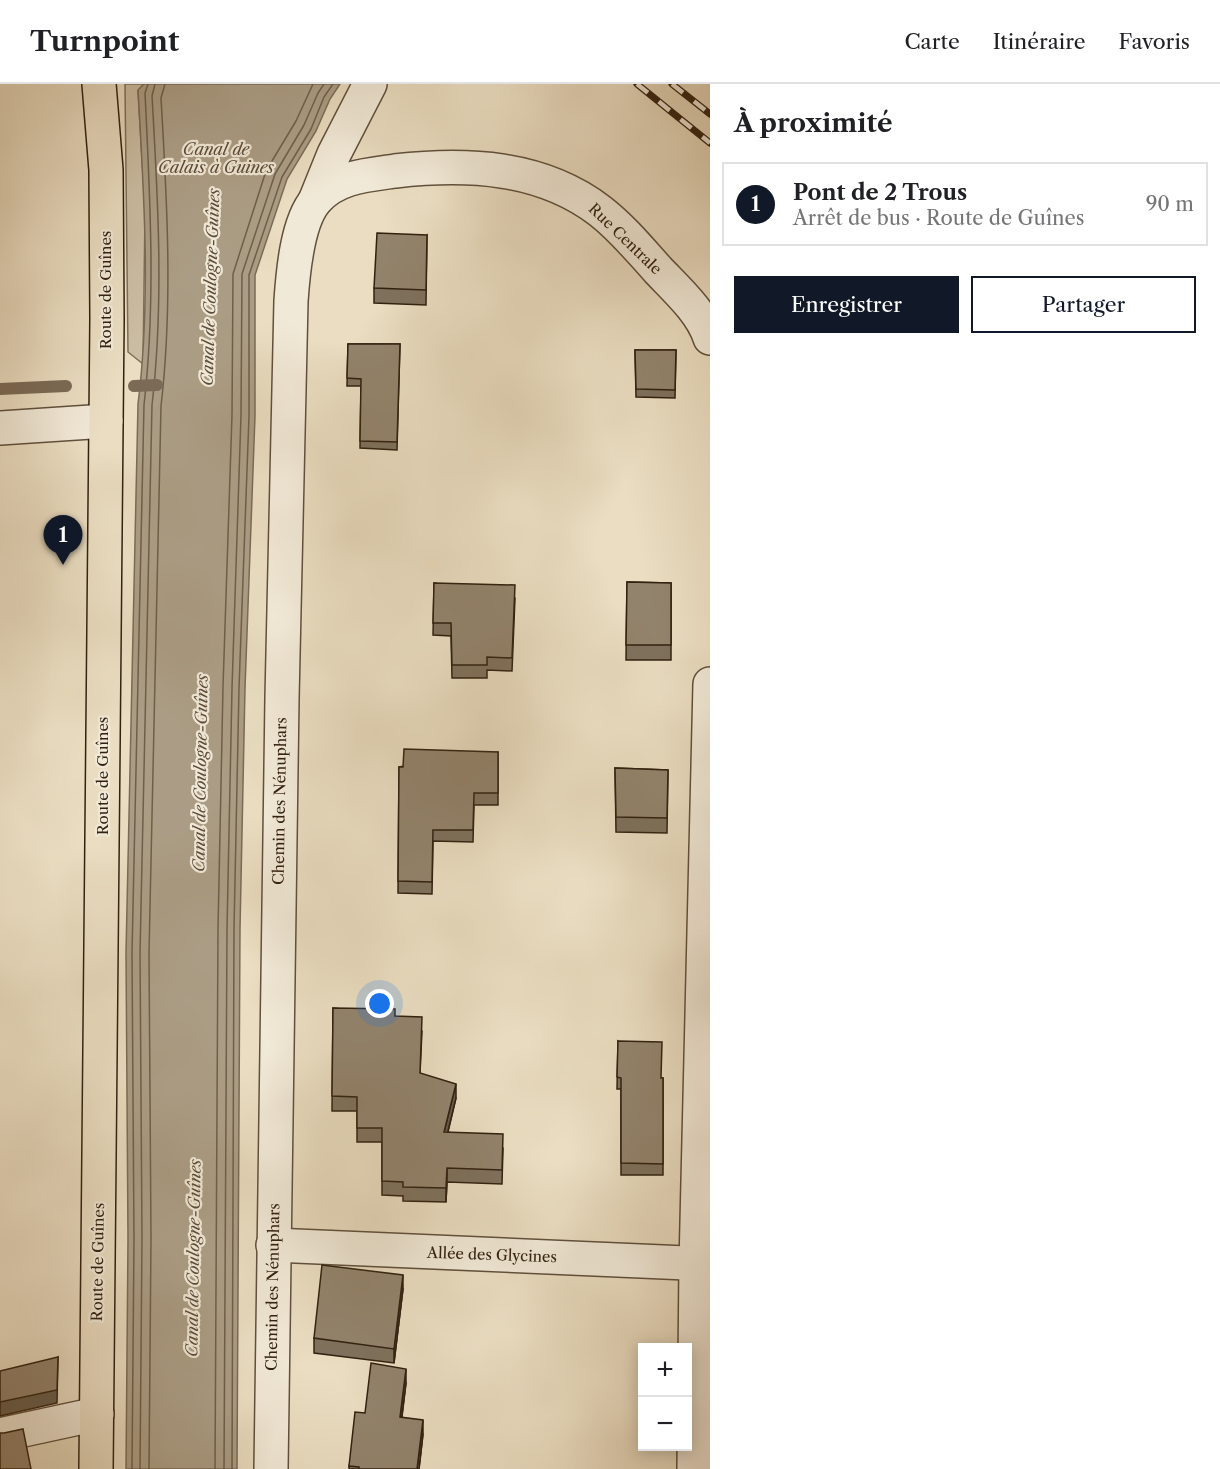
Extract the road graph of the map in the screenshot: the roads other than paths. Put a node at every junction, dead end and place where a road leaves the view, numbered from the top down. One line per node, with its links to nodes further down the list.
1 (370, 84): 4 (street)
2 (102, 86): 6 (main road, Route de Guînes)
3 (372, 174): 4 (street, Chemin des Nénuphars); 5 (street, Rue Centrale)
4 (315, 201): 9 (street, Chemin des Nénuphars)
5 (710, 338)
6 (106, 421): 7 (street); 11 (main road, Route de Guînes)
7 (0, 428)
8 (710, 684): 10 (street)
9 (273, 1245): 10 (street, Allée des Glycines); 14 (street, Chemin des Nénuphars)
10 (703, 1264): 15 (street)
11 (97, 1414): 12 (street); 13 (main road, Route de Guînes)
12 (0, 1435)
13 (96, 1469)
14 (271, 1469)
15 (694, 1469)

